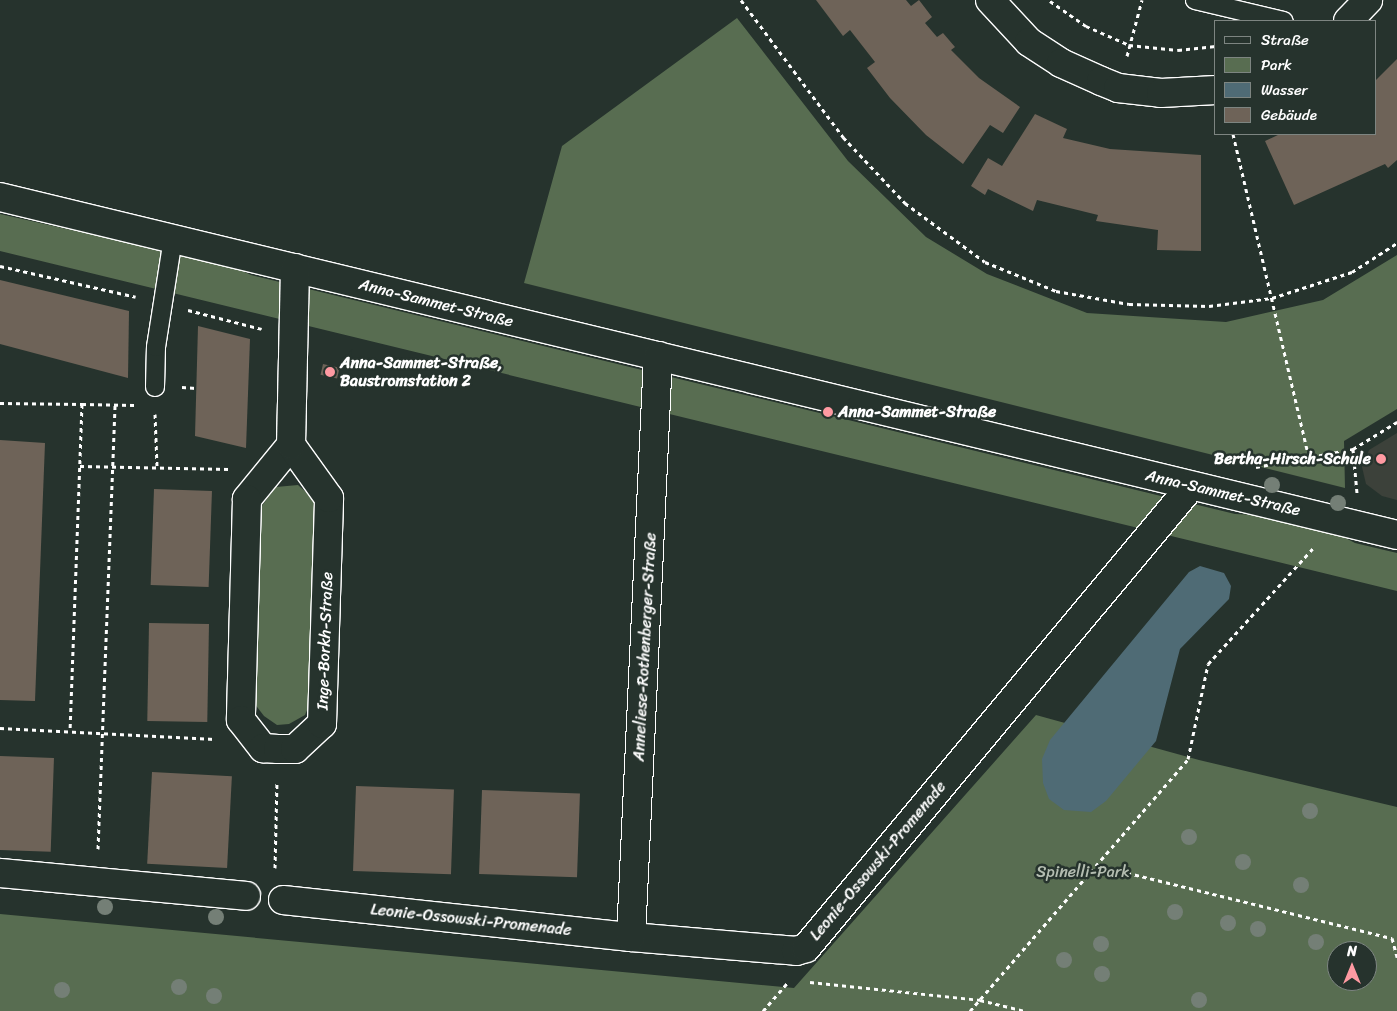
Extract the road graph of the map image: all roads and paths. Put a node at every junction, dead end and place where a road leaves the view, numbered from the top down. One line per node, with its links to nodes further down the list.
1 (741, 0): 18 (path)
2 (990, 0): 11 (street)
3 (1142, 0): 9 (path)
4 (1195, 0): 7 (lane)
5 (1368, 0): 8 (street)
6 (1050, 1): 9 (path)
7 (1280, 20)
8 (1349, 20)
9 (1130, 45): 10 (path); 11 (path)
10 (1214, 46)
11 (1118, 88): 12 (street)
12 (1214, 90)
13 (1233, 135): 18 (path)
14 (0, 197): 15 (street, Anna-Sammet-Straße)
15 (173, 239): 17 (street, Anna-Sammet-Straße); 20 (lane)
16 (1397, 243): 18 (path)
17 (295, 268): 19 (street, Anna-Sammet-Straße); 26 (street)
18 (1272, 298): 28 (path)
19 (658, 356): 33 (street, Anna-Sammet-Straße); 49 (street, Anneliese-Rothenberger-Straße)
20 (156, 387): 24 (path)
21 (0, 403): 22 (path)
22 (82, 404): 23 (path); 29 (path)
23 (114, 405): 24 (path); 30 (path)
24 (155, 405): 31 (path)
25 (1397, 422): 27 (path)
26 (291, 445): 32 (street); 42 (street, Inge-Borkh-Straße)
27 (1353, 449): 28 (path); 35 (path)
28 (1308, 456): 34 (path)
29 (80, 466): 30 (path); 39 (path)
30 (113, 466): 31 (path); 40 (path)
31 (157, 467): 32 (path)
32 (260, 483): 41 (street)
33 (1191, 486): 34 (street, Anna-Sammet-Straße); 49 (street, Leonie-Ossowski-Promenade)
34 (1229, 495): 35 (street, Anna-Sammet-Straße)
35 (1350, 524): 36 (street, Anna-Sammet-Straße)
36 (1397, 535)
37 (1311, 549): 43 (path)
38 (0, 728): 39 (path)
39 (70, 731): 40 (path)
40 (103, 734): 41 (path); 46 (path)
41 (250, 734): 42 (street)
42 (278, 749): 44 (path)
43 (1096, 865): 50 (path); 53 (path)
44 (275, 871)
45 (0, 873): 46 (street)
46 (96, 882): 47 (street)
47 (246, 896)
48 (283, 900): 49 (street, Leonie-Ossowski-Promenade)
49 (631, 937)
50 (1397, 957)
51 (790, 980): 54 (path)
52 (800, 981): 53 (path)
53 (980, 1000): 55 (path); 56 (path)
54 (763, 1011)
55 (970, 1011)
56 (1025, 1011)

